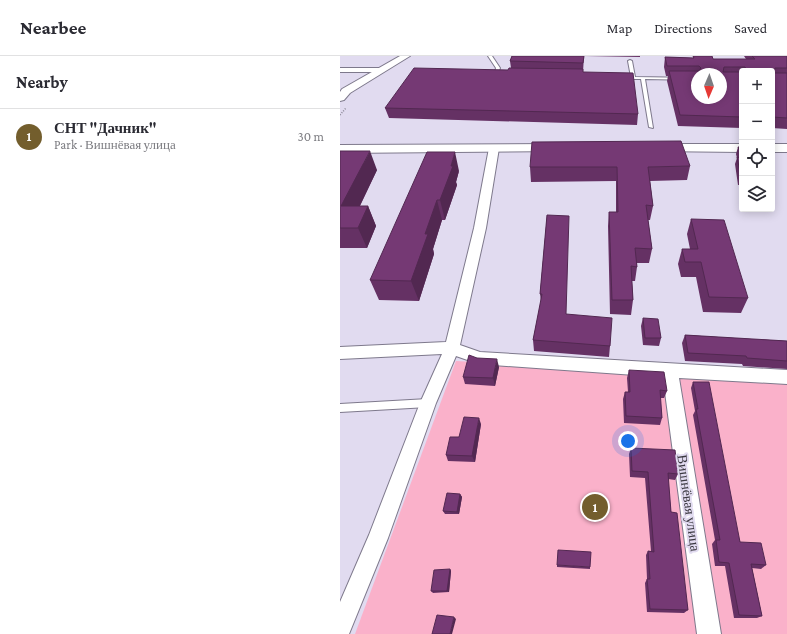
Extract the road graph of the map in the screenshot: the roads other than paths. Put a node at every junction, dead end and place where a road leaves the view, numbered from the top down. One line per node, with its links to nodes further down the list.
1 (406, 56): 5 (street)
2 (490, 56): 7 (lane)
3 (630, 61): 10 (lane)
4 (340, 70): 5 (street)
5 (381, 70): 13 (street)
6 (488, 75): 7 (lane)
7 (496, 75): 8 (lane)
8 (503, 76)
9 (618, 78): 10 (lane)
10 (633, 78): 11 (lane)
11 (643, 78): 12 (lane); 14 (lane)
12 (691, 79)
13 (340, 98)
14 (651, 127)
15 (494, 148): 16 (street); 21 (street); 22 (street)
16 (566, 148)
17 (646, 148): 18 (street)
18 (739, 148)
19 (775, 148): 20 (street)
20 (787, 148)
21 (340, 149)
22 (452, 348): 23 (street); 24 (street); 26 (street)
23 (340, 353)
24 (670, 371): 25 (street); 29 (street, Вишнёвая улица)
25 (787, 377)
26 (428, 403): 27 (lane); 28 (street)
27 (340, 408)
28 (340, 629)
29 (709, 634)

